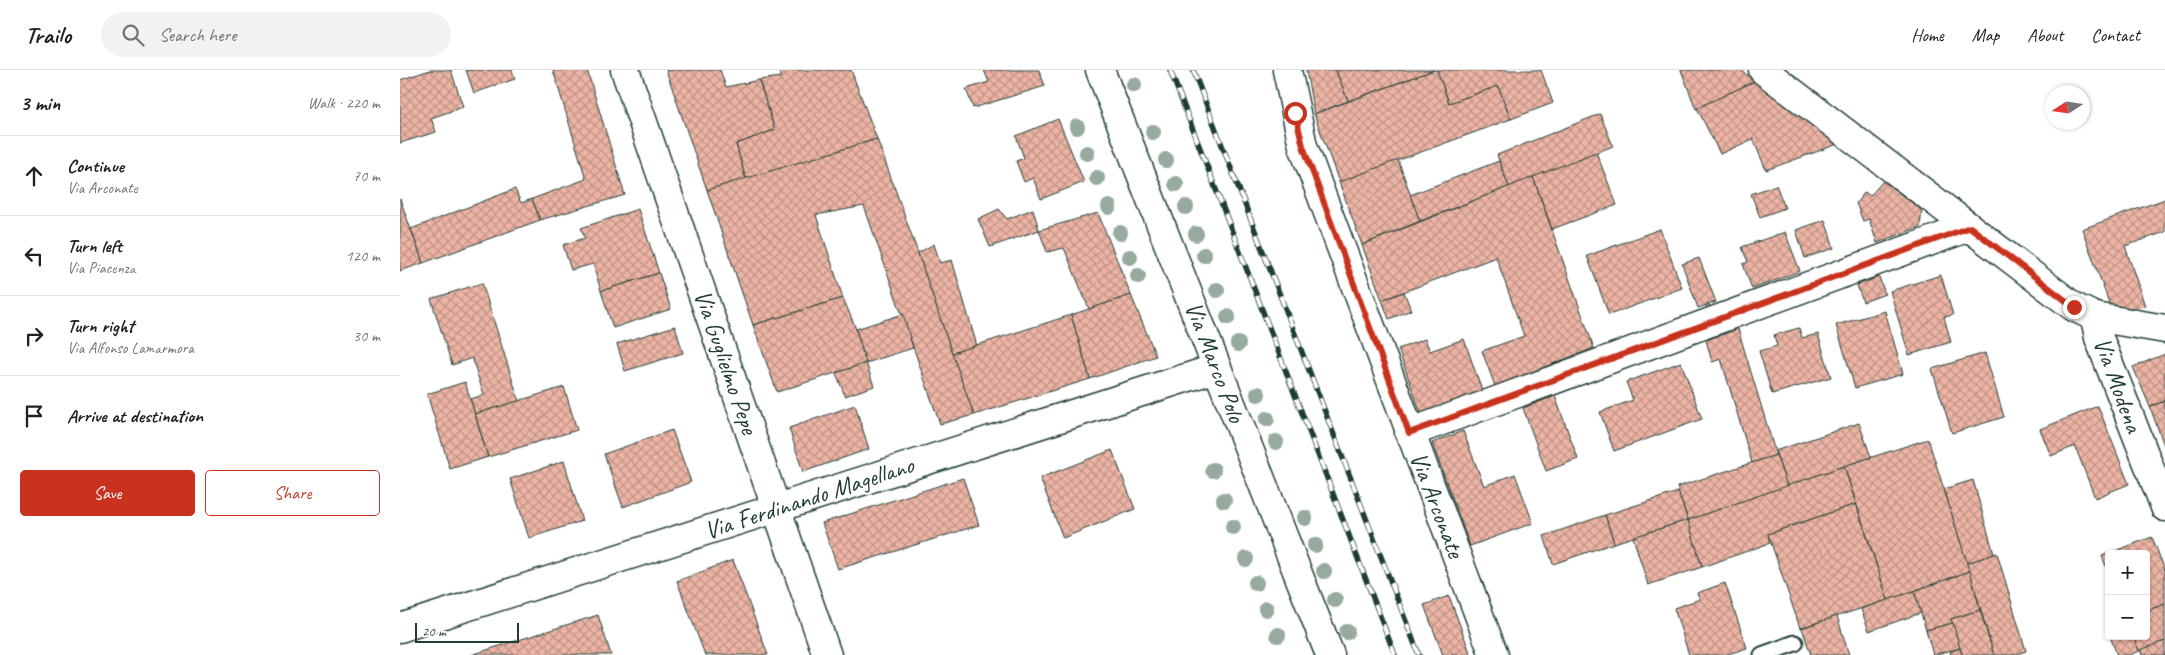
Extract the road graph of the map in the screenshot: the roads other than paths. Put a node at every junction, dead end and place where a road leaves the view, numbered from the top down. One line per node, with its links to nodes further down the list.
1 (625, 70): 11 (street, Via Guglielmo Pepe)
2 (1100, 70): 8 (street, Via Marco Polo)
3 (1286, 70): 9 (street, Via Arconate)
4 (1762, 70): 5 (street)
5 (1970, 227): 6 (street); 9 (street)
6 (2095, 317): 7 (street); 10 (street, Via Modena)
7 (2165, 329)
8 (1217, 368): 11 (street, Via Ferdinando Magellano); 15 (street, Via Marco Polo)
9 (1409, 433): 16 (street, Via Arconate)
10 (2165, 507)
11 (777, 509): 12 (street, Via Ferdinando Magellano); 14 (street, Via Guglielmo Pepe)
12 (400, 628)
13 (1795, 644): 17 (lane)
14 (827, 655)
15 (1330, 655)
16 (1494, 655)
17 (1762, 655)

